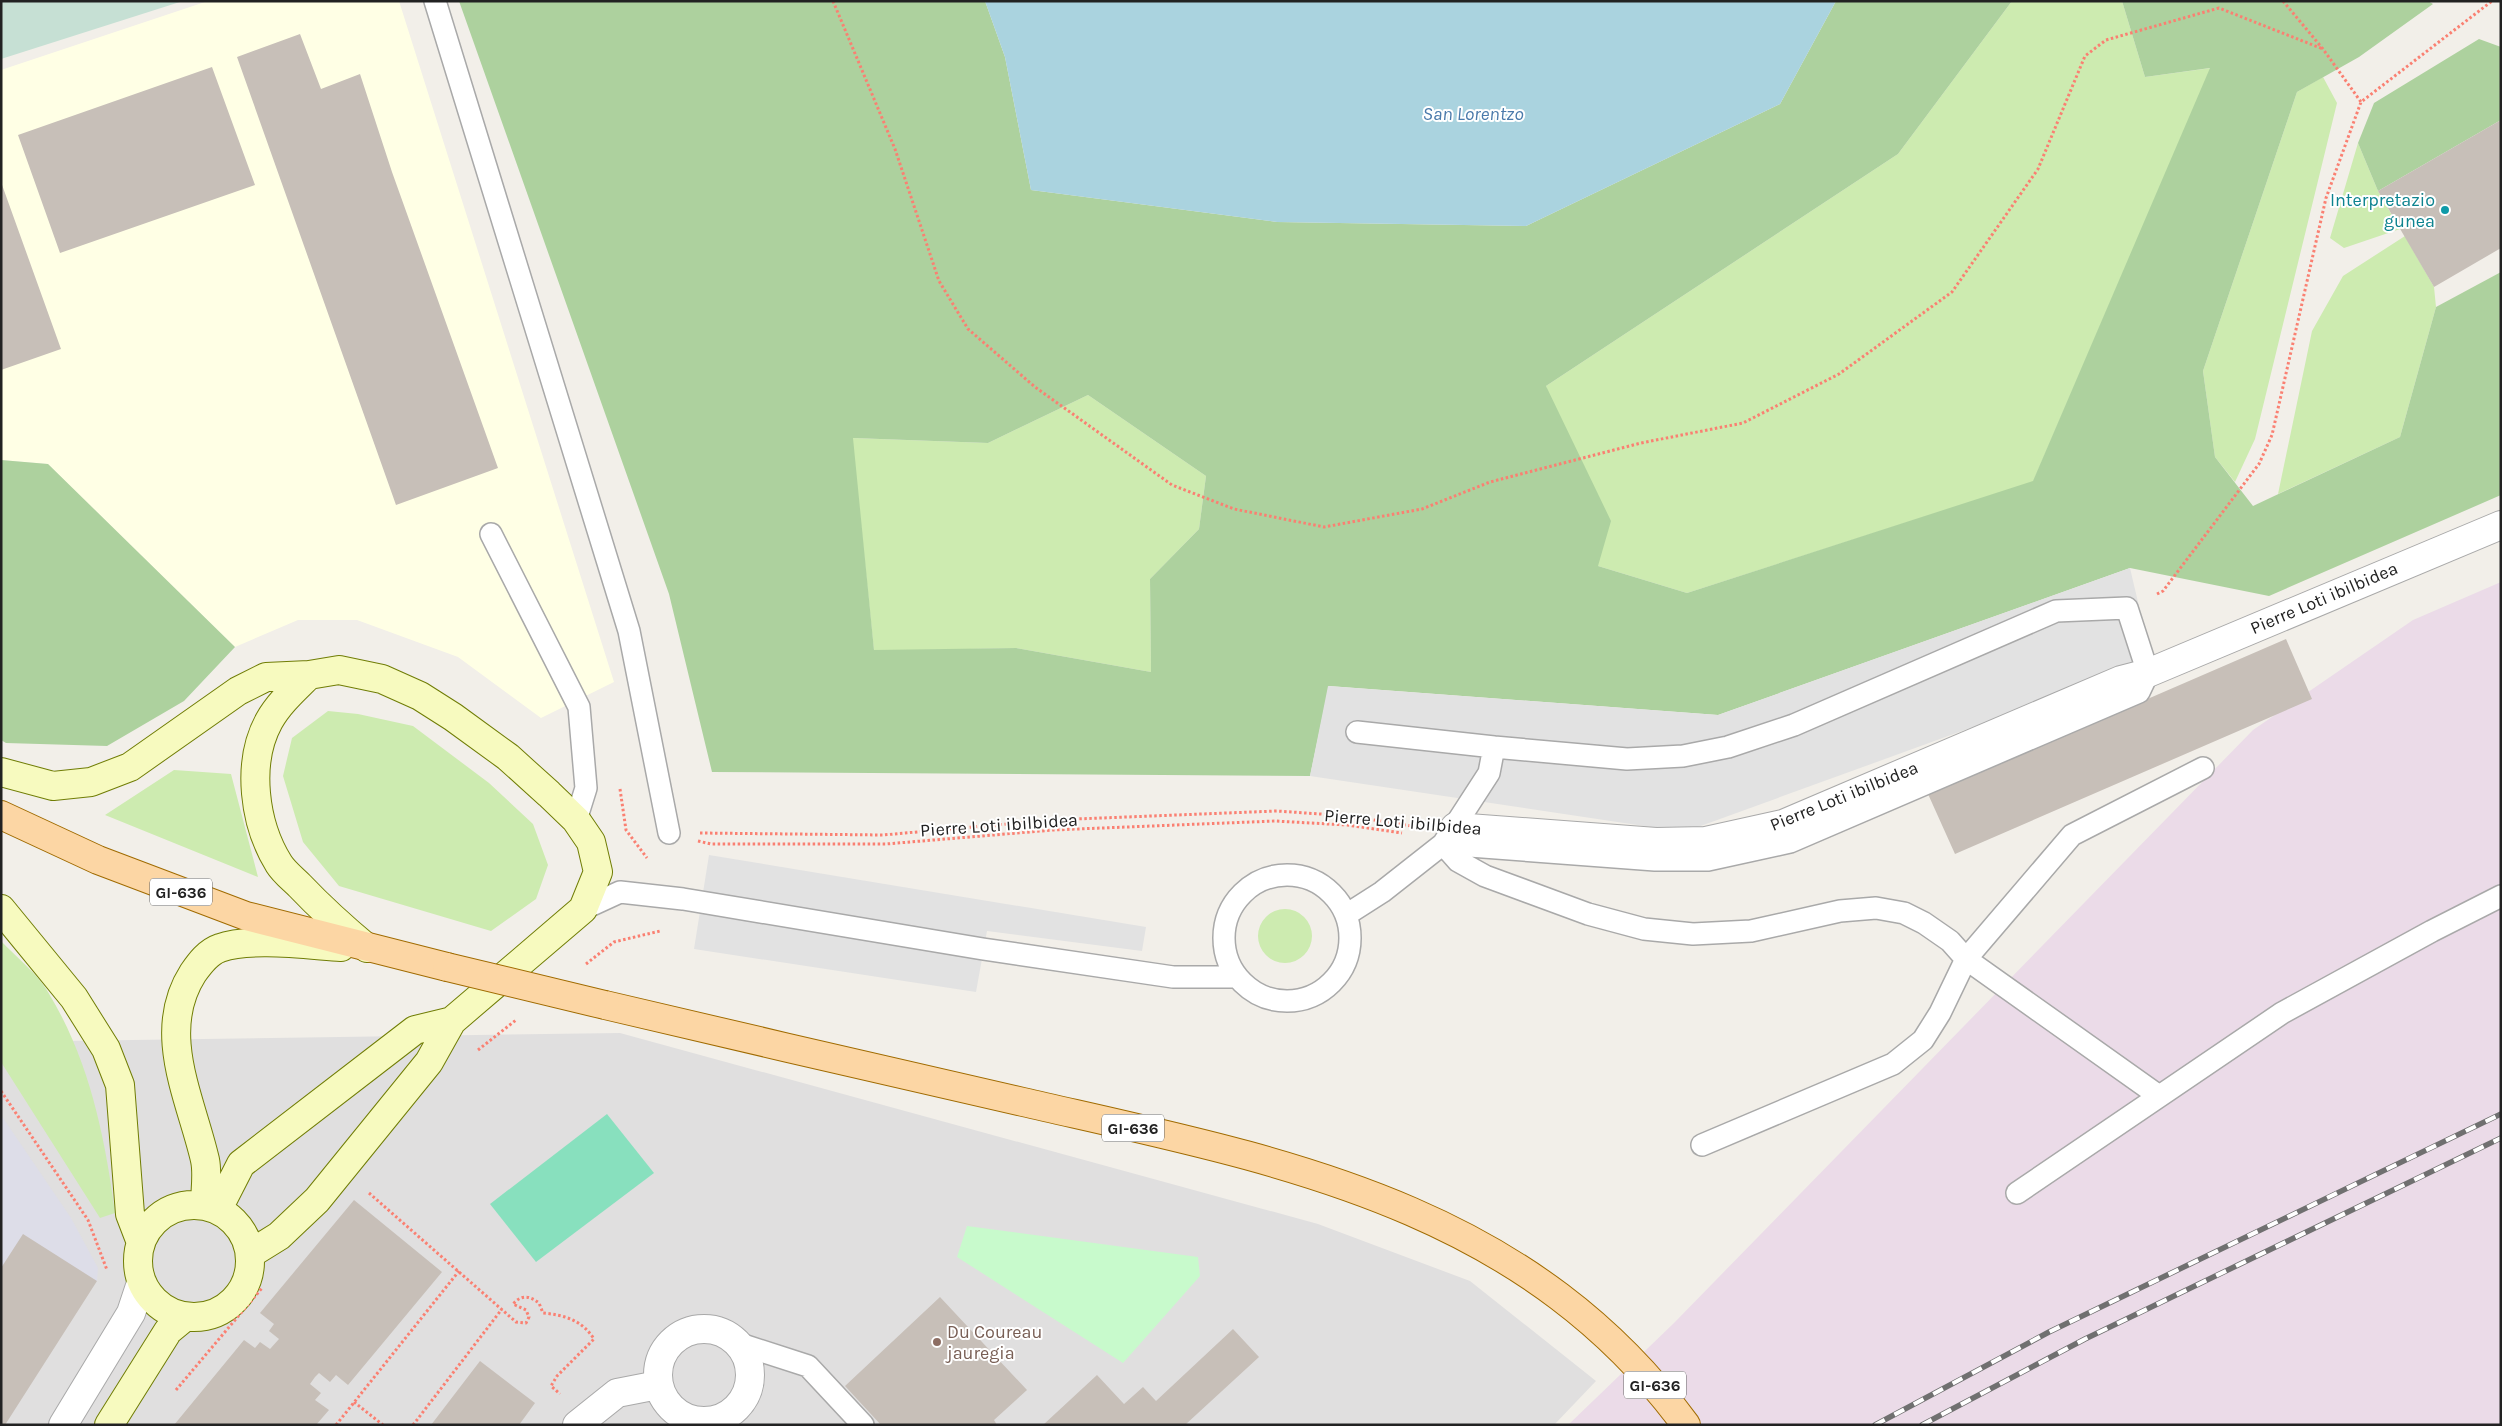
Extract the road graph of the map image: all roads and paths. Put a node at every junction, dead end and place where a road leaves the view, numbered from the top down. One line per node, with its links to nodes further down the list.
1 (435, 1): 19 (lane)
2 (833, 1): 5 (path)
3 (2283, 1): 5 (path)
4 (2492, 1): 6 (path)
5 (2324, 49): 6 (path)
6 (2361, 102): 9 (path)
7 (2501, 525): 10 (street, Pierre Loti ibilbidea)
8 (491, 534): 17 (lane)
9 (2127, 608): 10 (lane); 13 (lane)
10 (2148, 673): 20 (street, Pierre Loti ibilbidea)
11 (309, 675): 15 (street); 17 (street); 25 (street)
12 (1357, 732): 13 (lane)
13 (1494, 747): 20 (lane)
14 (2203, 768): 26 (lane)
15 (1, 772)
16 (1, 815): 25 (main road, GI-636)
17 (576, 820): 23 (street)
18 (626, 830): 19 (path, Pierre Loti ibilbidea)
19 (669, 833): 20 (path, Pierre Loti ibilbidea)
20 (1449, 836): 24 (lane); 26 (lane)
21 (2501, 896): 30 (lane)
22 (1, 908): 35 (street)
23 (583, 909): 27 (lane); 28 (street)
24 (1346, 915): 27 (lane); 27 (lane)
25 (367, 948): 34 (street); 53 (main road, GI-636, bridge)
26 (1966, 959): 30 (lane); 31 (lane)
27 (1237, 976)
28 (452, 1022): 34 (street); 36 (street)
29 (1, 1091): 37 (path)
30 (2159, 1096): 33 (lane)
31 (1702, 1145)
32 (366, 1190): 38 (path)
33 (2016, 1193)
34 (211, 1207): 35 (street); 36 (street)
35 (140, 1240): 39 (street)
36 (250, 1254): 41 (street)
37 (104, 1262)
38 (459, 1271): 40 (path); 45 (path)
39 (141, 1283): 41 (street); 46 (street)
40 (502, 1309): 44 (path); 50 (path)
41 (185, 1317): 47 (street)
42 (740, 1344): 43 (street); 43 (street); 52 (lane)
43 (658, 1385): 51 (street)
44 (551, 1386)
45 (354, 1402): 48 (path); 49 (path)
46 (63, 1425)
47 (109, 1425)
48 (336, 1425)
49 (383, 1425)
50 (413, 1425)
51 (577, 1425)
52 (863, 1425)
53 (1686, 1425)

